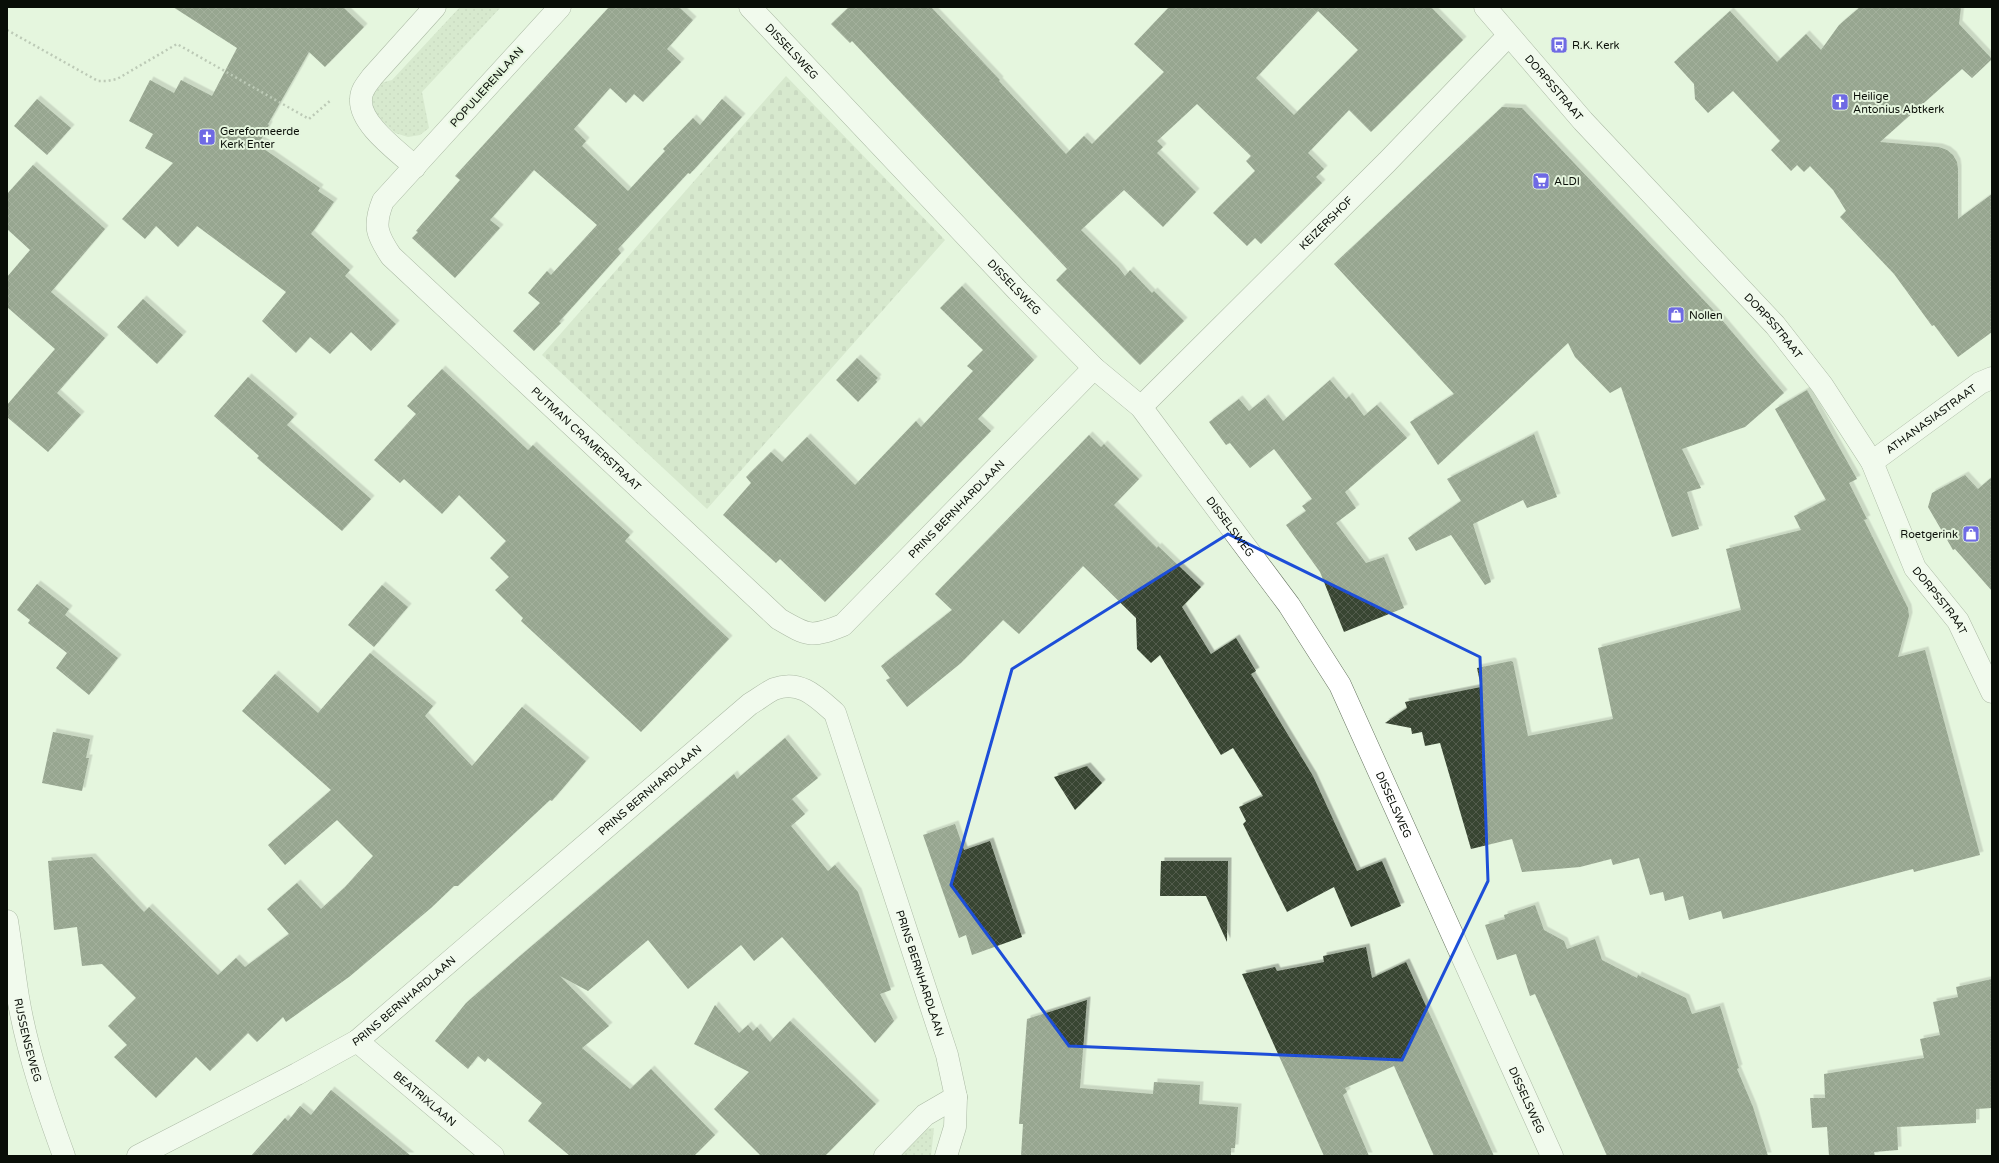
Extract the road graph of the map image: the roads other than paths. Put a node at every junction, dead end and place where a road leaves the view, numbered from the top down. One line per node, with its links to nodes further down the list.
1 (435, 7): 6 (street)
2 (560, 7): 6 (street, POPULIERENLAAN)
3 (750, 7): 8 (street, DISSELSWEG)
4 (1494, 10): 5 (street, DORPSSTRAAT)
5 (1508, 36): 10 (street, KEIZERSHOF); 11 (street, DORPSSTRAAT)
6 (415, 167): 7 (street, POPULIERENLAAN)
7 (376, 228): 12 (street, PUTMAN CRAMERSTRAAT)
8 (1094, 368): 10 (street, DISSELSWEG); 12 (street, PRINS BERNHARDLAAN)
9 (1992, 378): 11 (street, ATHANASIASTRAAT)
10 (1141, 407): 22 (street, DISSELSWEG)
11 (1872, 462): 13 (street, DORPSSTRAAT)
12 (811, 633)
13 (1992, 692)
14 (7, 921): 17 (street, RIJSSENSEWEG)
15 (357, 1041): 16 (street, PRINS BERNHARDLAAN); 18 (street, PRINS BERNHARDLAAN); 19 (street, BEATRIXLAAN)
16 (956, 1097): 20 (street); 21 (street)
17 (64, 1156)
18 (138, 1156)
19 (493, 1156)
20 (885, 1156)
21 (946, 1156)
22 (1552, 1156)

